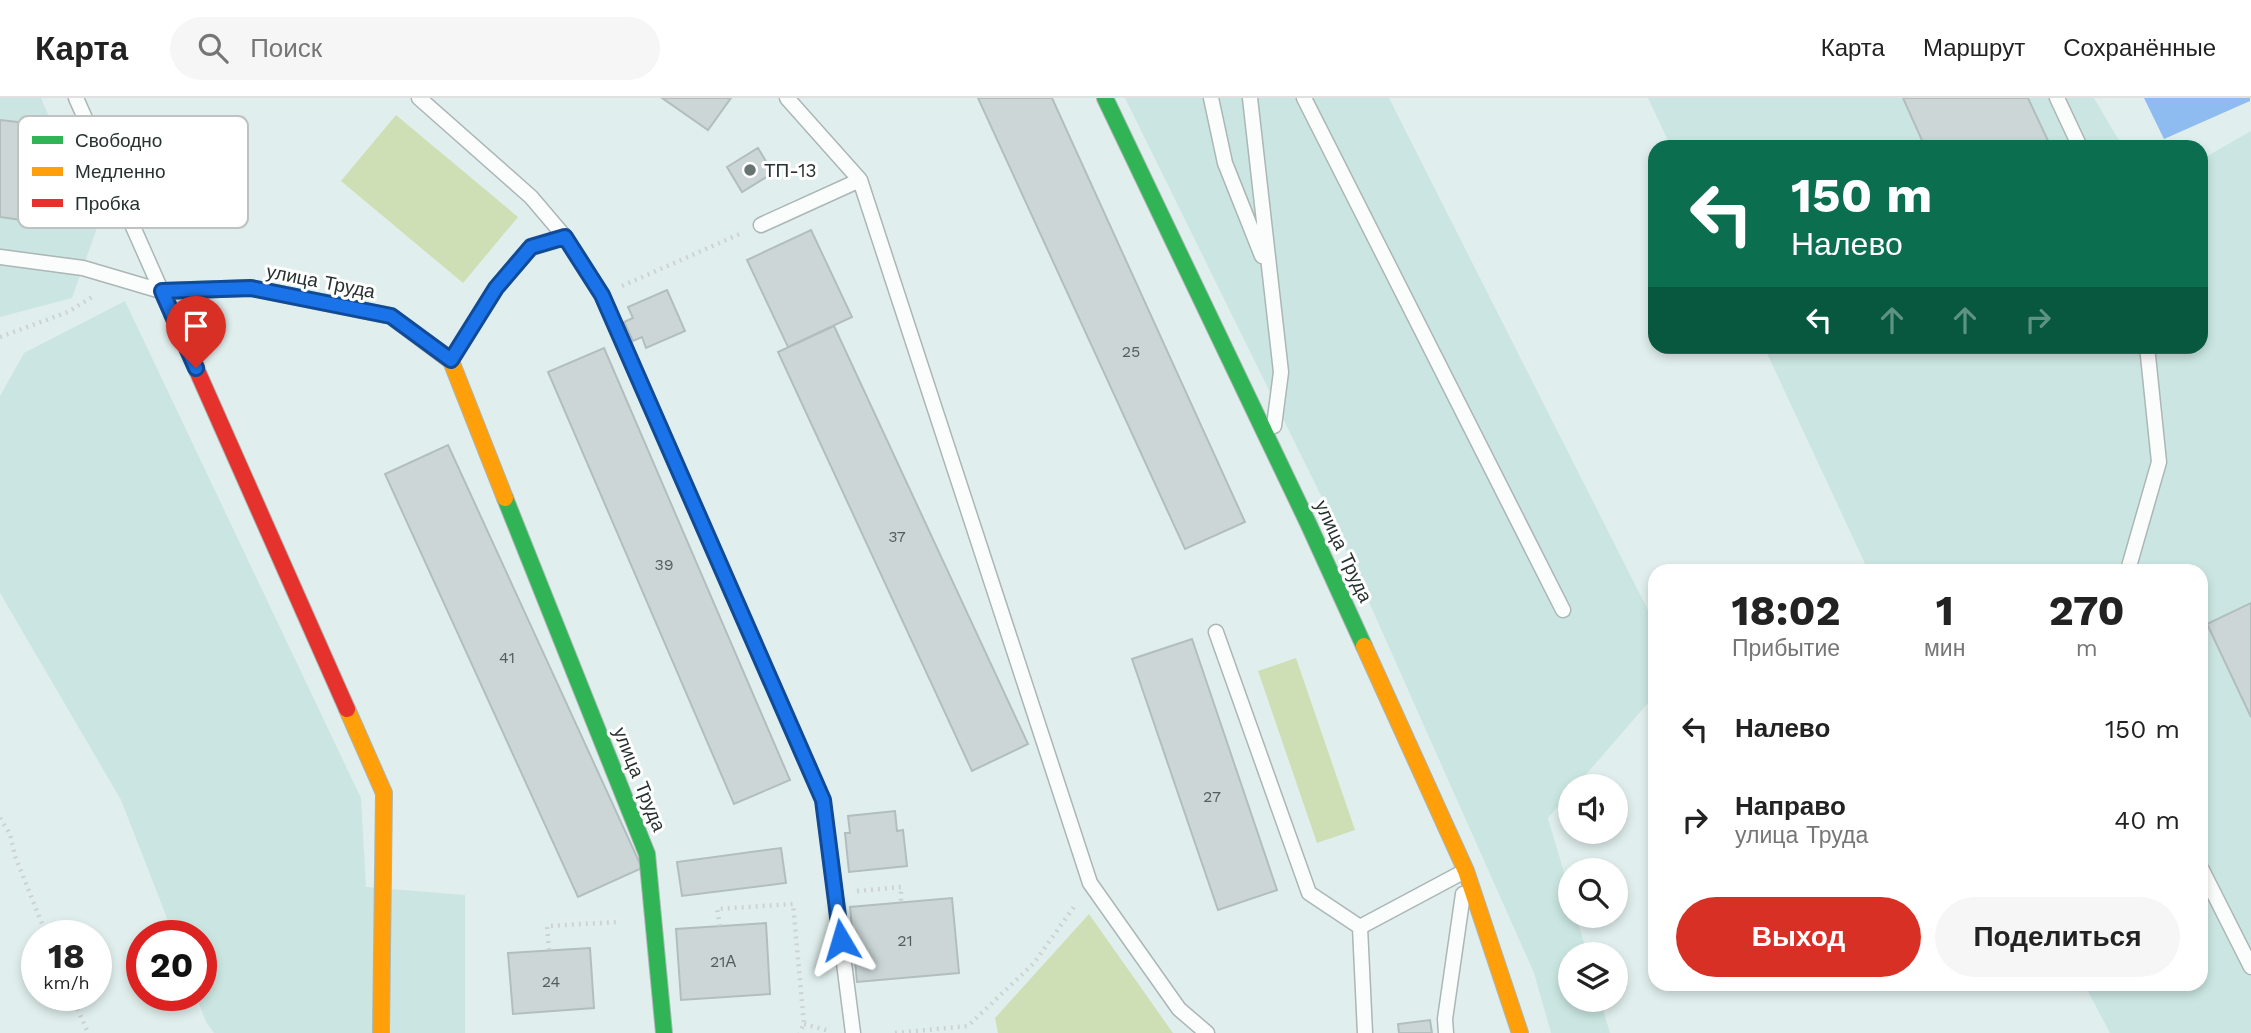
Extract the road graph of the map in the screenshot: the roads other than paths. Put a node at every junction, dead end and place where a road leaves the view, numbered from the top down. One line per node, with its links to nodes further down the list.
1 (76, 98): 9 (lane)
2 (419, 98): 14 (lane)
3 (788, 98): 11 (lane)
4 (1105, 98): 20 (street, улица Труда)
5 (1211, 98): 16 (lane)
6 (1250, 98): 16 (lane)
7 (1304, 98): 22 (lane)
8 (2057, 98): 10 (lane)
9 (84, 116)
10 (2077, 140)
11 (860, 180): 12 (lane); 31 (lane)
12 (761, 225)
13 (134, 228): 17 (lane)
14 (565, 237): 19 (lane); 30 (lane)
15 (0, 257): 17 (lane)
16 (1269, 273): 20 (lane)
17 (162, 291): 19 (street, улица Труда); 28 (street)
18 (2148, 354): 21 (lane)
19 (451, 360): 29 (street, улица Труда)
20 (1271, 445): 24 (street, улица Труда)
21 (2130, 564)
22 (1563, 610)
23 (1216, 632): 26 (lane)
24 (1466, 871): 26 (lane); 33 (lane); 34 (street, улица Труда)
25 (2208, 882): 27 (lane)
26 (1360, 927): 32 (lane)
27 (2251, 967)
28 (381, 1033)
29 (664, 1033)
30 (853, 1033)
31 (1207, 1033)
32 (1365, 1033)
33 (1446, 1033)
34 (1520, 1033)

